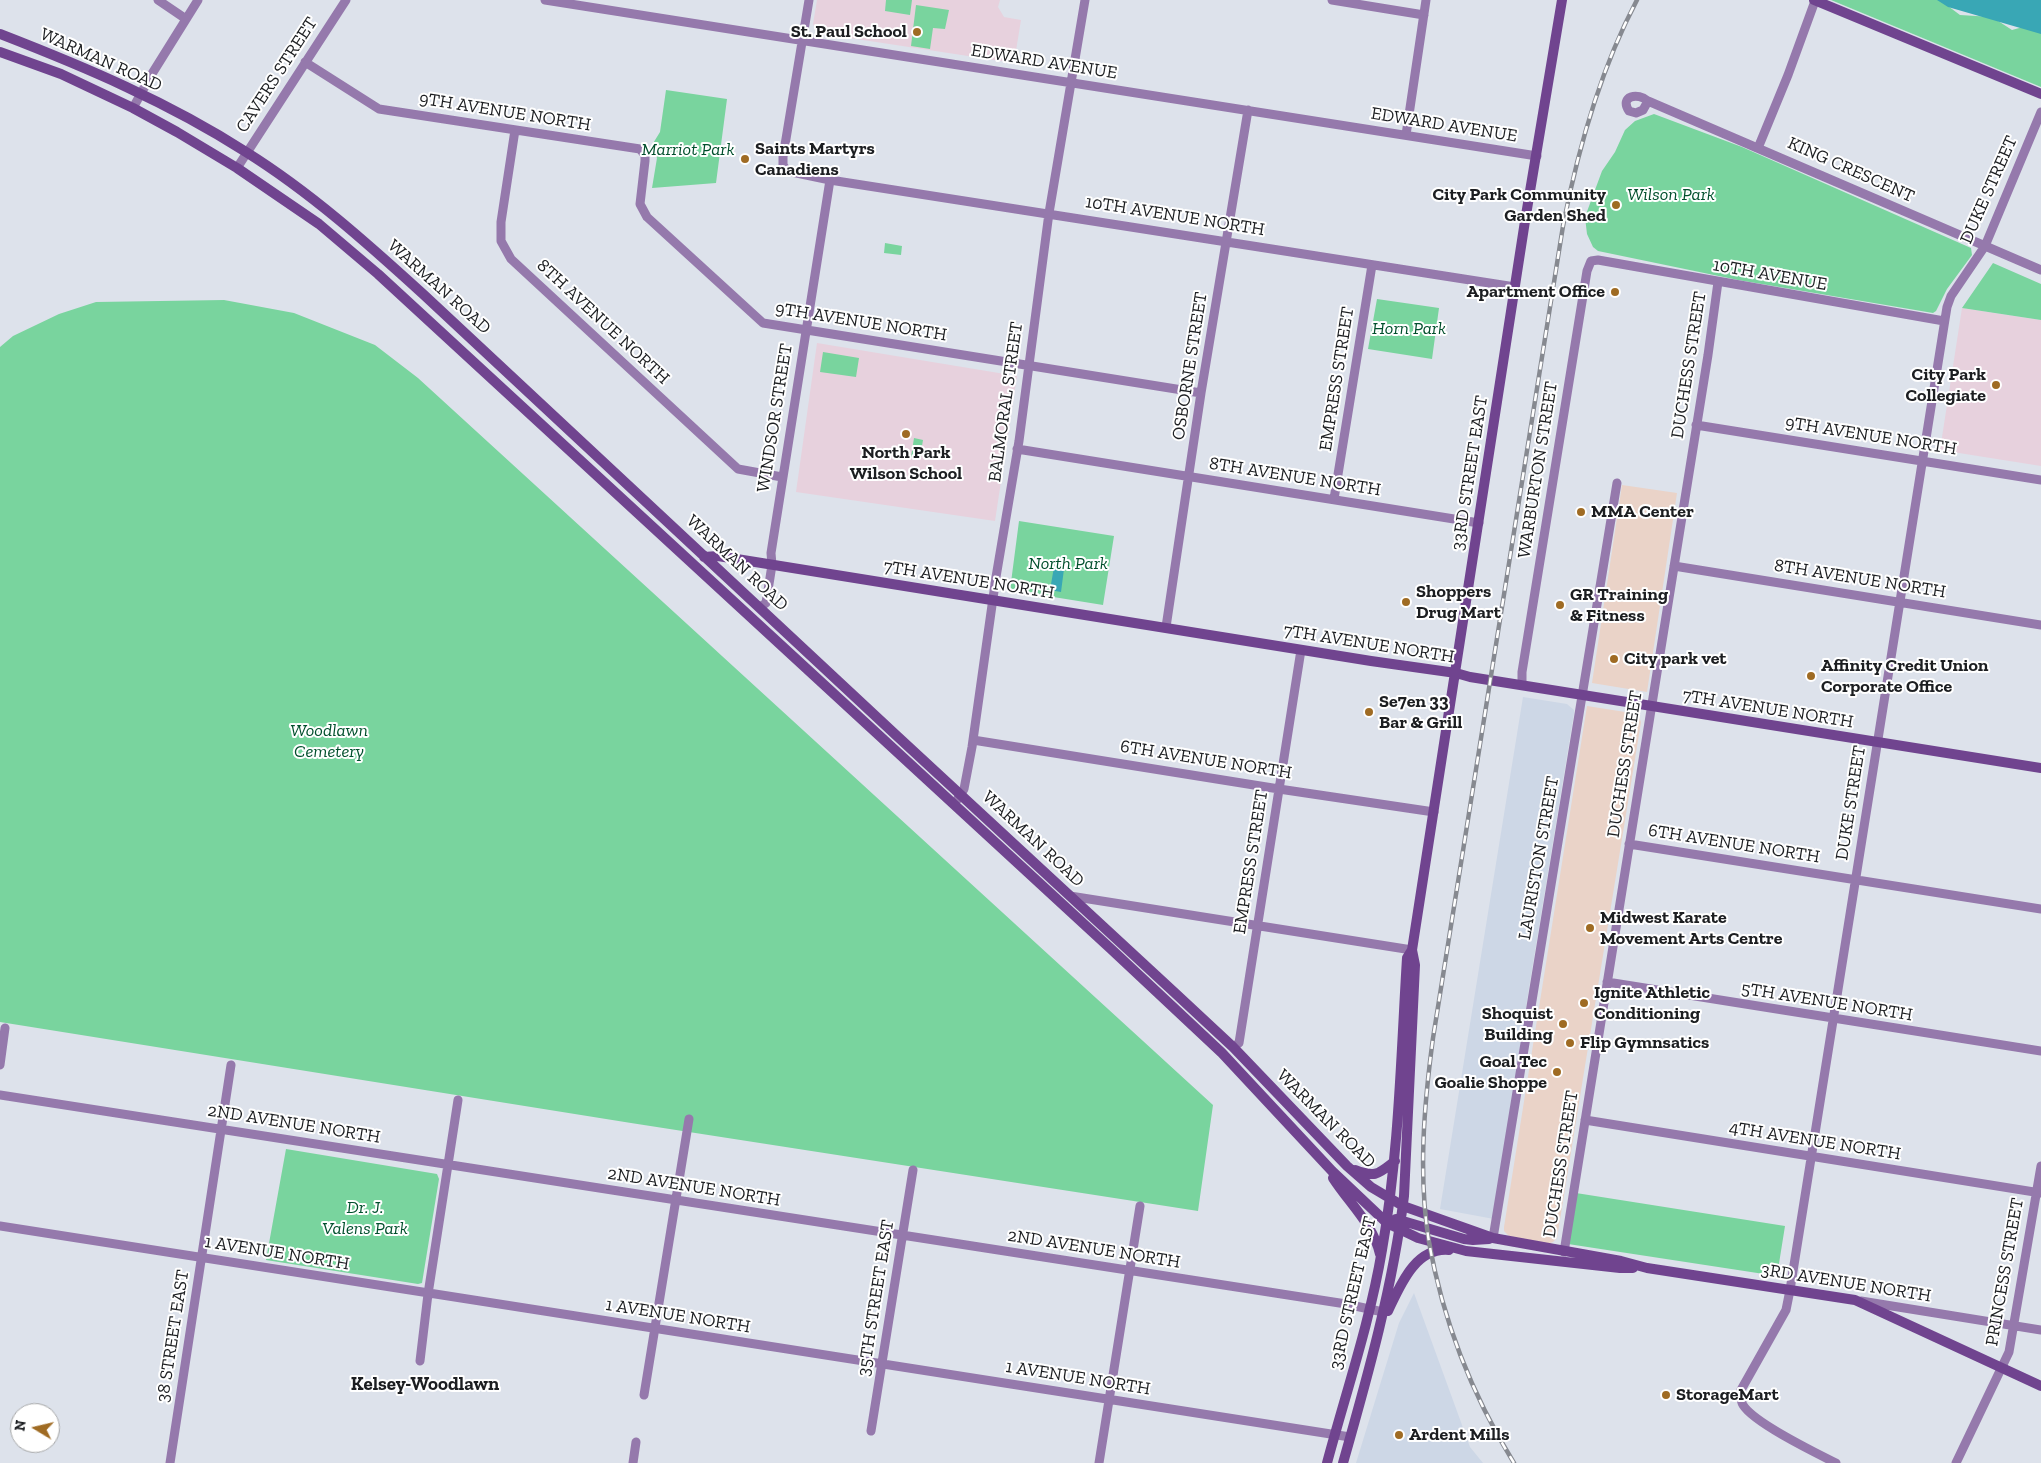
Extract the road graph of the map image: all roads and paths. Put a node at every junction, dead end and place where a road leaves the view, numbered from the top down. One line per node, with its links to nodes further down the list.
1 (158, 0): 12 (street)
2 (198, 0): 12 (street)
3 (346, 0): 16 (street, CAVERS STREET)
4 (545, 0): 14 (street, EDWARD AVENUE)
5 (809, 0): 14 (street)
6 (1085, 0): 17 (street, BALMORAL STREET)
7 (1332, 0): 11 (street)
8 (1426, 0): 11 (street)
9 (1562, 0): 28 (main road, 33RD STREET EAST)
10 (1814, 0): 19 (main road); 26 (street)
11 (1424, 14): 25 (street)
12 (186, 19): 18 (street)
13 (0, 34): 18 (main road, WARMAN ROAD)
14 (802, 40): 17 (street, EDWARD AVENUE); 30 (street)
15 (0, 52): 21 (main road, WARMAN ROAD)
16 (305, 62): 24 (street, 9TH AVENUE NORTH); 27 (street, CAVERS STREET)
17 (1072, 83): 22 (street, EDWARD AVENUE); 31 (street, BALMORAL STREET)
18 (141, 93): 21 (street); 27 (main road, WARMAN ROAD)
19 (2041, 94)
20 (1648, 101): 26 (street, KING CRESCENT)
21 (133, 108): 29 (main road, WARMAN ROAD)
22 (1248, 110): 25 (street, EDWARD AVENUE); 32 (street, OSBORNE STREET)
23 (2041, 112): 33 (street, DUKE STREET)
24 (515, 130): 40 (street, 9TH AVENUE NORTH); 47 (street, 8TH AVENUE NORTH)
25 (1406, 135): 28 (street, EDWARD AVENUE)
26 (1758, 148): 33 (street, KING CRESCENT)
27 (246, 152): 29 (street, CAVERS STREET); 52 (main road, WARMAN ROAD)
28 (1537, 156): 38 (main road, 33RD STREET EAST)
29 (237, 168): 53 (main road, WARMAN ROAD)
30 (830, 180): 31 (street, 10TH AVENUE NORTH); 40 (street, WINDSOR STREET)
31 (1049, 213): 32 (street, 10TH AVENUE NORTH); 41 (street, BALMORAL STREET)
32 (1226, 242): 35 (street, 10TH AVENUE NORTH); 42 (street, OSBORNE STREET)
33 (1985, 246): 36 (street, KING CRESCENT); 39 (street, DUKE STREET)
34 (1591, 262): 37 (street, 10TH AVENUE); 63 (street, WARBURTON STREET)
35 (1372, 265): 38 (street, 10TH AVENUE NORTH); 50 (street, EMPRESS STREET)
36 (2041, 270)
37 (1718, 282): 39 (street, 10TH AVENUE); 43 (street, DUCHESS STREET)
38 (1515, 287): 51 (main road, 33RD STREET EAST)
39 (1944, 321): 45 (street, DUKE STREET)
40 (806, 330): 41 (street, 9TH AVENUE NORTH); 47 (street, WINDSOR STREET)
41 (1029, 365): 42 (street, 9TH AVENUE NORTH); 44 (street, BALMORAL STREET)
42 (1201, 393): 46 (street, OSBORNE STREET)
43 (1696, 425): 45 (street, 9TH AVENUE NORTH); 55 (street, DUCHESS STREET)
44 (1017, 450): 46 (street, 8TH AVENUE NORTH); 56 (street, BALMORAL STREET)
45 (1923, 461): 48 (street, 9TH AVENUE NORTH); 57 (street, DUKE STREET)
46 (1188, 476): 50 (street, 8TH AVENUE NORTH); 60 (street, OSBORNE STREET)
47 (782, 477): 54 (street, WINDSOR STREET)
48 (2041, 480)
49 (1617, 483): 64 (street, LAURISTON STREET)
50 (1334, 499): 51 (street, 8TH AVENUE NORTH)
51 (1479, 522): 62 (main road, 33RD STREET EAST)
52 (706, 556): 53 (main road); 54 (main road, 7TH AVENUE NORTH); 58 (main road, WARMAN ROAD)
53 (693, 563): 71 (main road, WARMAN ROAD)
54 (772, 565): 56 (main road, 7TH AVENUE NORTH); 58 (street, WINDSOR STREET)
55 (1674, 566): 57 (street, 8TH AVENUE NORTH); 65 (street, DUCHESS STREET)
56 (993, 601): 60 (main road, 7TH AVENUE NORTH); 66 (street, BALMORAL STREET)
57 (1900, 601): 59 (street, 8TH AVENUE NORTH); 67 (street, DUKE STREET)
58 (760, 607): 70 (main road, WARMAN ROAD)
59 (2041, 624)
60 (1166, 627): 61 (main road, 7TH AVENUE NORTH)
61 (1301, 650): 62 (main road, 7TH AVENUE NORTH); 69 (street, EMPRESS STREET)
62 (1456, 673): 63 (main road, 7TH AVENUE NORTH); 72 (main road, 33RD STREET EAST)
63 (1522, 685): 64 (main road, 7TH AVENUE NORTH)
64 (1583, 694): 65 (main road, 7TH AVENUE NORTH); 107 (street, LAURISTON STREET)
65 (1652, 706): 67 (main road, 7TH AVENUE NORTH); 73 (street, DUCHESS STREET)
66 (973, 740): 69 (street, 6TH AVENUE NORTH); 70 (street, BALMORAL STREET)
67 (1877, 742): 68 (main road, 7TH AVENUE NORTH); 74 (street, DUKE STREET)
68 (2041, 768)
69 (1279, 789): 72 (street, 6TH AVENUE NORTH); 77 (street, EMPRESS STREET)
70 (961, 795): 71 (street, BALMORAL STREET); 75 (main road, WARMAN ROAD)
71 (953, 804): 92 (main road, WARMAN ROAD)
72 (1434, 812): 78 (main road, 33RD STREET EAST)
73 (1629, 844): 74 (street, 6TH AVENUE NORTH); 79 (street, DUCHESS STREET)
74 (1856, 879): 76 (street, 6TH AVENUE NORTH); 80 (street, DUKE STREET)
75 (1070, 896): 77 (street); 82 (main road, WARMAN ROAD)
76 (2041, 909)
77 (1257, 927): 78 (street); 82 (street, EMPRESS STREET)
78 (1412, 950): 93 (main road, 33RD STREET EAST); 102 (main road, 33RD STREET EAST)
79 (1607, 982): 80 (street, 5TH AVENUE NORTH); 89 (street, DUCHESS STREET)
80 (1833, 1020): 83 (street, 5TH AVENUE NORTH); 91 (street, DUKE STREET)
81 (5, 1028): 84 (street)
82 (1233, 1048): 95 (main road, WARMAN ROAD)
83 (2041, 1051)
84 (0, 1065)
85 (231, 1065): 90 (street, 38 STREET EAST)
86 (0, 1094): 90 (street, 2ND AVENUE NORTH)
87 (458, 1100): 94 (street)
88 (689, 1119): 99 (street)
89 (1585, 1120): 91 (street, 4TH AVENUE NORTH); 108 (street, DUCHESS STREET)
90 (221, 1129): 94 (street, 2ND AVENUE NORTH); 110 (street, 38 STREET EAST)
91 (1812, 1157): 98 (street, 4TH AVENUE NORTH); 114 (street, DUKE STREET)
92 (1322, 1160): 103 (main road, WARMAN ROAD); 111 (main road)
93 (1395, 1161): 95 (main road); 100 (main road, 33RD STREET EAST)
94 (447, 1165): 99 (street, 2ND AVENUE NORTH); 115 (street)
95 (1347, 1166): 100 (main road, WARMAN ROAD)
96 (2041, 1166): 98 (street, PRINCESS STREET)
97 (913, 1170): 106 (street, 35TH STREET EAST)
98 (2039, 1193): 119 (street, PRINCESS STREET)
99 (676, 1200): 106 (street, 2ND AVENUE NORTH); 120 (street)
100 (1390, 1200): 102 (main road, 3RD AVENUE NORTH); 103 (main road, 33RD STREET EAST)
101 (1140, 1206): 113 (street)
102 (1403, 1206): 104 (main road, 33RD STREET EAST); 107 (main road, 3RD AVENUE NORTH)
103 (1386, 1223): 104 (main road, 3RD AVENUE NORTH); 111 (main road, 33RD STREET EAST)
104 (1400, 1225): 107 (main road); 109 (main road, 3RD AVENUE NORTH); 118 (main road, 33RD STREET EAST)
105 (0, 1226): 110 (street, 1 AVENUE NORTH)
106 (903, 1236): 113 (street, 2ND AVENUE NORTH); 124 (street, 35TH STREET EAST)
107 (1494, 1238): 108 (main road, 3RD AVENUE NORTH)
108 (1564, 1252): 112 (main road, 3RD AVENUE NORTH)
109 (1486, 1254): 112 (main road, 3RD AVENUE NORTH); 121 (main road)
110 (202, 1258): 115 (street, 1 AVENUE NORTH); 133 (street, 38 STREET EAST)
111 (1381, 1259): 117 (main road, 33RD STREET EAST)
112 (1647, 1268): 114 (main road, 3RD AVENUE NORTH)
113 (1130, 1271): 117 (street, 2ND AVENUE NORTH); 128 (street)
114 (1790, 1290): 116 (main road, 3RD AVENUE NORTH); 138 (street, DUKE STREET)
115 (428, 1294): 120 (street, 1 AVENUE NORTH); 123 (street)
116 (1854, 1300): 119 (street, 3RD AVENUE NORTH); 125 (main road)
117 (1370, 1309): 118 (street, 2ND AVENUE NORTH); 130 (main road, 33RD STREET EAST)
118 (1383, 1312): 121 (main road, 33RD STREET EAST)
119 (2014, 1326): 122 (street, 3RD AVENUE NORTH); 125 (street, PRINCESS STREET)
120 (655, 1328): 124 (street, 1 AVENUE NORTH); 127 (street)
121 (1378, 1330): 131 (main road, 33RD STREET EAST)
122 (2041, 1330)
123 (420, 1360)
124 (882, 1365): 128 (street, 1 AVENUE NORTH); 129 (street, 35TH STREET EAST)
125 (2001, 1368): 126 (main road); 139 (street, PRINCESS STREET)
126 (2041, 1388)
127 (644, 1395)
128 (1109, 1399): 130 (street, 1 AVENUE NORTH); 135 (street)
129 (871, 1431)
130 (1335, 1435): 131 (street, 1 AVENUE NORTH); 136 (main road, 33RD STREET EAST)
131 (1350, 1437): 137 (main road, 33RD STREET EAST)
132 (636, 1442): 134 (street)
133 (170, 1463)
134 (633, 1463)
135 (1099, 1463)
136 (1328, 1463)
137 (1343, 1463)
138 (1836, 1463)
139 (1956, 1463)

